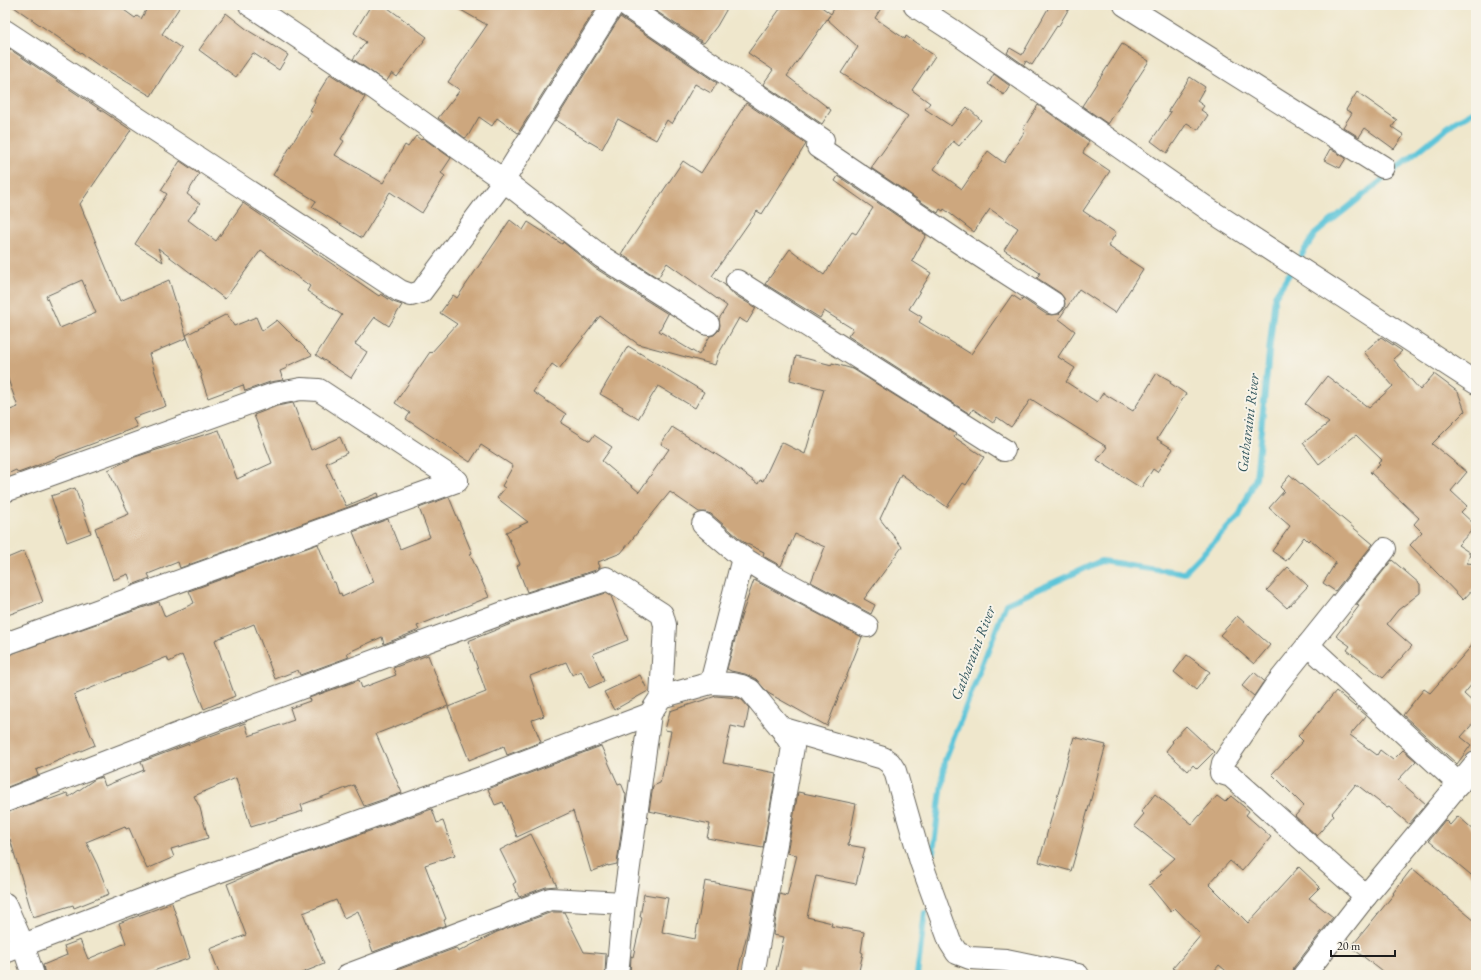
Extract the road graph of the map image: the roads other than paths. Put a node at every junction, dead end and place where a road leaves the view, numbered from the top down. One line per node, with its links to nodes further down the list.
1 (250, 5): 8 (street)
2 (613, 5): 8 (street)
3 (625, 5): 10 (street)
4 (1125, 5): 7 (street)
5 (915, 6): 12 (street)
6 (5, 31): 8 (street)
7 (1383, 167)
8 (503, 180): 11 (street)
9 (737, 281): 13 (street)
10 (1054, 303)
11 (708, 324)
12 (1476, 383)
13 (1004, 450)
14 (5, 491): 19 (street)
15 (703, 524): 17 (street)
16 (1385, 549): 20 (street)
17 (743, 558): 18 (street); 21 (street)
18 (867, 626)
19 (5, 644)
20 (1308, 645): 24 (street); 26 (street)
21 (710, 683): 22 (street); 23 (street)
22 (656, 706): 25 (street); 27 (street); 29 (street)
23 (781, 728): 33 (street); 34 (street)
24 (1470, 773): 26 (street)
25 (5, 802)
26 (1366, 896): 35 (street)
27 (624, 903): 31 (street); 32 (street)
28 (5, 904): 29 (street)
29 (14, 948): 30 (street)
30 (33, 975)
31 (348, 975)
32 (617, 975)
33 (753, 975)
34 (1078, 975)
35 (1304, 975)

